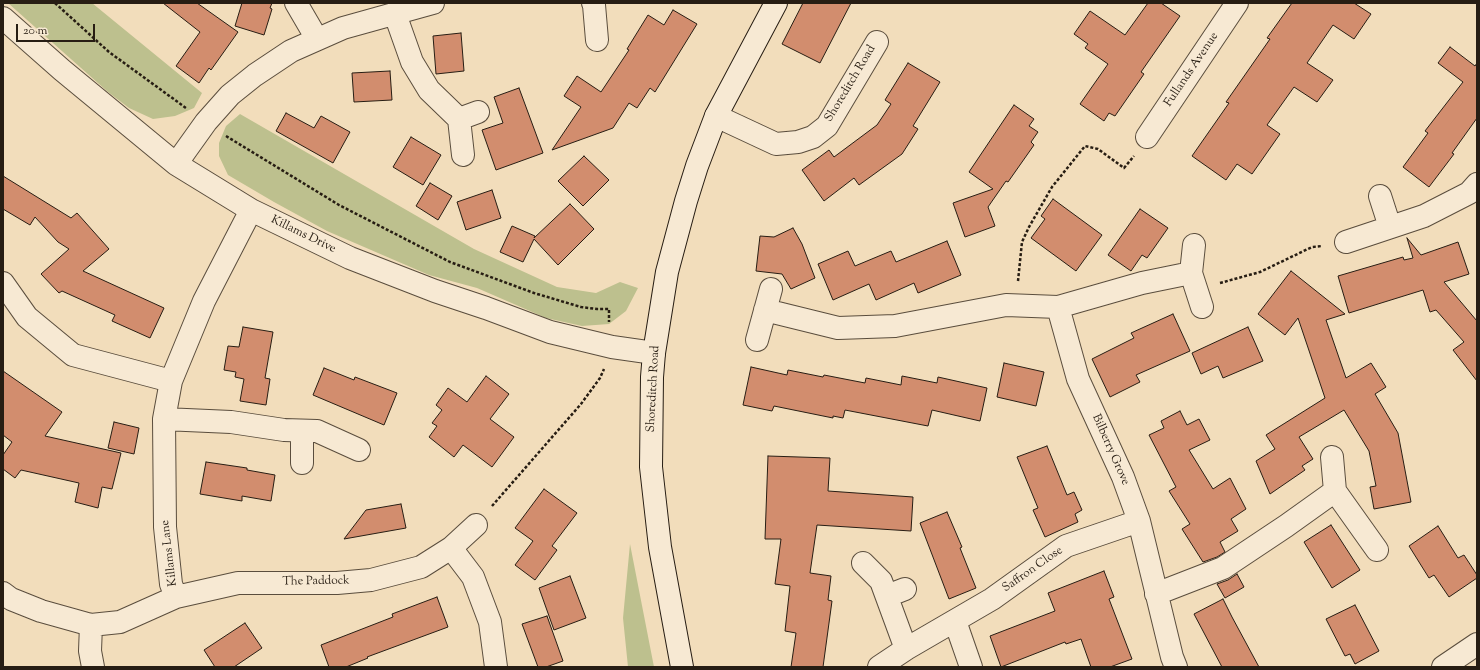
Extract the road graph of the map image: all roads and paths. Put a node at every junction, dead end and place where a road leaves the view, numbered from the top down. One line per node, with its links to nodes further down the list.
1 (55, 3): 13 (path)
2 (296, 3): 9 (street)
3 (433, 3): 7 (street)
4 (776, 3): 12 (street, Shoreditch Road)
5 (1237, 3): 14 (street, Fullands Avenue)
6 (597, 4): 10 (street)
7 (395, 14): 9 (street); 15 (street)
8 (3, 18): 16 (street, Killams Drive)
9 (317, 39): 13 (street)
10 (597, 40)
11 (877, 42): 12 (street, Shoreditch Road)
12 (716, 116): 31 (street, Shoreditch Road)
13 (206, 122): 16 (street); 30 (path)
14 (1147, 137): 26 (path)
15 (463, 155)
16 (176, 164): 19 (street, Killams Drive)
17 (1474, 194): 20 (street)
18 (1380, 196): 20 (street)
19 (252, 210): 30 (street, Killams Drive); 32 (street, Killams Lane)
20 (1390, 227): 21 (street)
21 (1346, 242): 25 (path)
22 (1194, 245): 25 (street)
23 (3, 283): 32 (street)
24 (771, 289): 28 (street)
25 (1196, 290): 27 (street)
26 (1018, 306): 27 (street); 28 (street)
27 (1058, 307): 39 (street, Bilberry Grove)
28 (765, 310): 29 (street)
29 (757, 340)
30 (612, 347): 31 (street, Killams Drive); 40 (path)
31 (654, 353): 53 (street, Shoreditch Road)
32 (171, 381): 33 (street, Killams Lane)
33 (164, 419): 34 (street); 46 (street, Killams Lane)
34 (302, 431): 35 (street); 37 (street)
35 (358, 450)
36 (1332, 457): 38 (street)
37 (302, 463)
38 (1335, 491): 42 (street); 45 (street)
39 (1139, 521): 45 (street, Bilberry Grove); 47 (street, Saffron Close)
40 (476, 525): 41 (street, The Paddock)
41 (451, 548): 46 (street, The Paddock); 52 (street)
42 (1377, 550)
43 (863, 563): 50 (street)
44 (3, 593): 48 (street, Killams Lane)
45 (1156, 594): 56 (street, Bilberry Grove)
46 (176, 598): 48 (street, Killams Lane)
47 (955, 621): 50 (street, Saffron Close); 55 (street)
48 (90, 625): 51 (street)
49 (1477, 644): 57 (street)
50 (906, 649): 54 (street, Saffron Close)
51 (93, 667)
52 (496, 667)
53 (682, 667)
54 (879, 667)
55 (971, 667)
56 (1176, 667)
57 (1443, 667)

